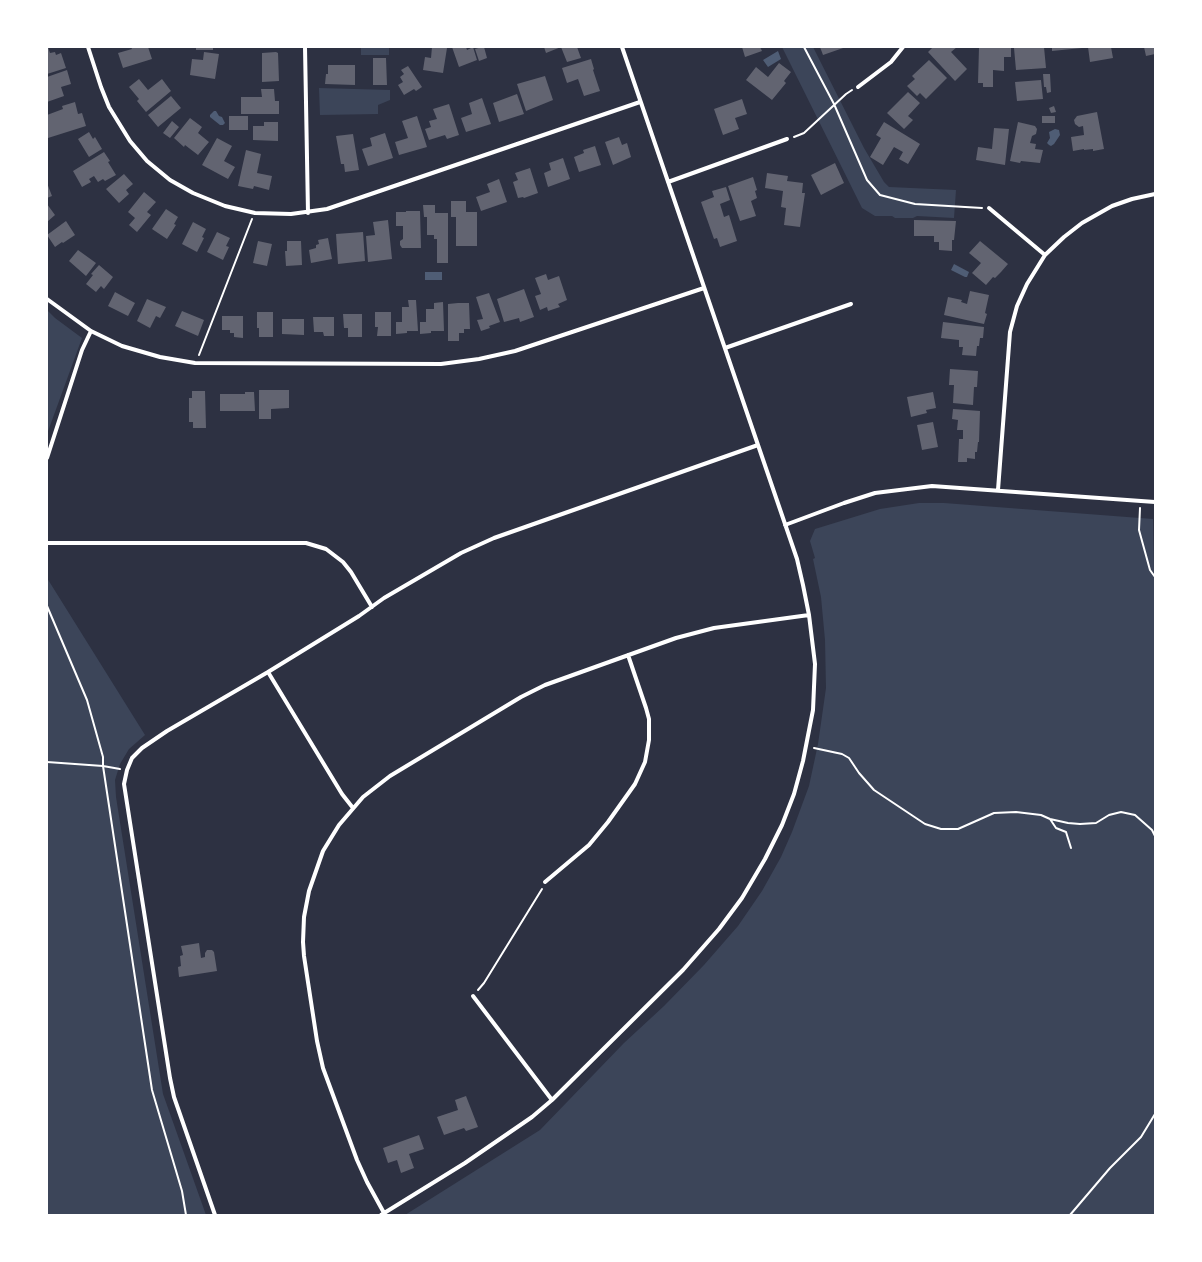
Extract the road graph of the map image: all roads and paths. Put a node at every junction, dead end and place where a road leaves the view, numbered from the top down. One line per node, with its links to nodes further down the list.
1 (88, 47): 13 (street)
2 (305, 47): 14 (street)
3 (622, 47): 7 (street)
4 (804, 47): 8 (path)
5 (903, 47): 6 (street)
6 (858, 87): 8 (path)
7 (640, 102): 10 (street); 14 (street)
8 (834, 104): 9 (path); 12 (path)
9 (787, 140): 10 (street)
10 (668, 182): 16 (street)
11 (1155, 194): 15 (street)
12 (989, 208): 15 (street)
13 (255, 212): 14 (street); 21 (path)
14 (308, 213)
15 (1045, 255): 24 (street)
16 (704, 288): 20 (street); 21 (street)
17 (47, 299): 19 (street)
18 (851, 304): 20 (street)
19 (91, 331): 21 (street); 23 (street)
20 (724, 348): 22 (street)
21 (195, 363)
22 (758, 445): 27 (street); 31 (street)
23 (47, 458)
24 (998, 490): 25 (street); 27 (street)
25 (1140, 501): 26 (street); 29 (path)
26 (1155, 502)
27 (785, 524): 32 (street)
28 (47, 543): 31 (street)
29 (1155, 577)
30 (47, 606): 37 (path)
31 (372, 607): 34 (street)
32 (809, 615): 33 (street); 35 (street)
33 (628, 656): 39 (street); 43 (street)
34 (268, 672): 38 (street); 39 (street)
35 (806, 747): 40 (path); 45 (street)
36 (47, 762): 37 (path)
37 (103, 766): 38 (path); 48 (path)
38 (127, 770): 49 (street)
39 (353, 808): 47 (street)
40 (1050, 819): 41 (path); 42 (path)
41 (1155, 836)
42 (1071, 848)
43 (545, 882): 44 (path)
44 (473, 996): 45 (street)
45 (552, 1100): 47 (street)
46 (1155, 1114): 50 (path)
47 (383, 1214)
48 (186, 1215)
49 (215, 1215)
50 (1070, 1215)

